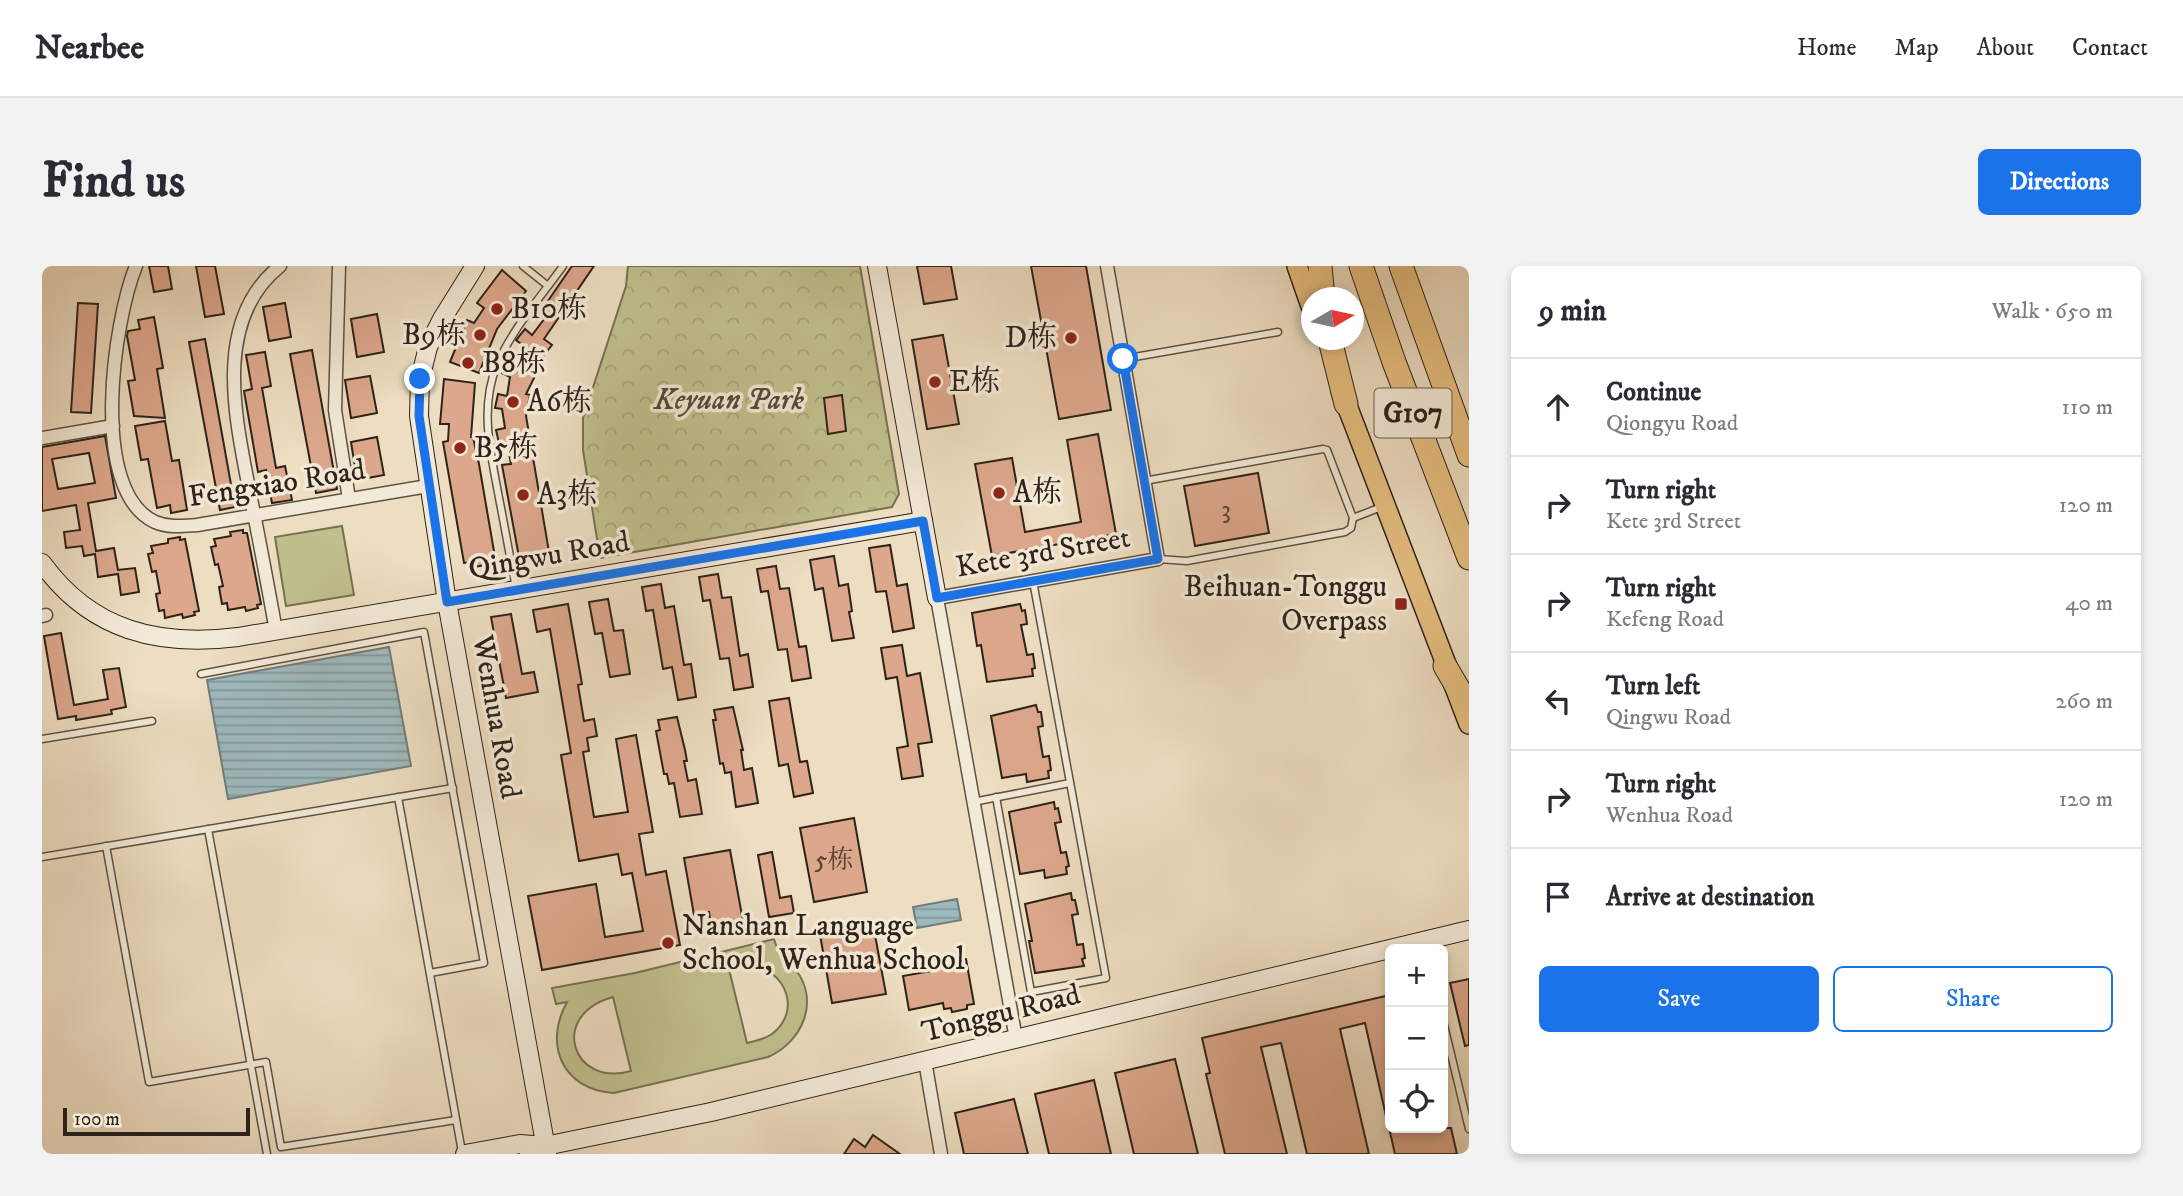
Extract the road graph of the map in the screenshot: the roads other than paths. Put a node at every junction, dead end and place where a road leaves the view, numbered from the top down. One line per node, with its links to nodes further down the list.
1 (136, 266): 21 (street, Fengxiao Road)
2 (280, 266): 28 (street)
3 (339, 266): 26 (street)
4 (475, 266): 25 (street, Wenhua Road)
5 (523, 266): 13 (lane)
6 (562, 266): 13 (lane)
7 (877, 266): 30 (street)
8 (1107, 266): 19 (street)
9 (1297, 266): 14 (main road)
10 (1320, 266): 15 (highway)
11 (1361, 266): 31 (highway, G107)
12 (1401, 266): 23 (highway, G107)
13 (548, 286): 35 (lane)
14 (1304, 287)
15 (1322, 287)
16 (1278, 332): 19 (lane)
17 (1327, 350): 20 (main road)
18 (1332, 350): 20 (highway)
19 (1123, 359): 24 (street)
20 (1346, 404): 27 (main road)
21 (113, 426): 22 (street); 28 (street, Fengxiao Road)
22 (42, 438)
23 (1469, 455)
24 (1144, 481): 29 (lane); 32 (street)
25 (428, 486): 26 (street, Fengxiao Road); 37 (street, Wenhua Road)
26 (349, 499): 28 (street, Fengxiao Road)
27 (1384, 506): 29 (lane); 39 (main road)
28 (254, 515): 38 (street)
29 (1353, 518): 32 (lane)
30 (923, 521): 35 (street, Qingwu Road); 36 (street)
31 (1469, 558)
32 (1158, 559): 34 (street, Kete 3rd Street)
33 (42, 563): 38 (street, Qingwu Road)
34 (1033, 581): 36 (street, Kete 3rd Street); 45 (lane)
35 (516, 590): 37 (street, Qingwu Road)
36 (937, 598): 49 (street)
37 (447, 602): 38 (street, Qingwu Road); 61 (street, Wenhua Road)
38 (276, 631)
39 (1445, 666): 41 (highway); 43 (main road)
40 (201, 674): 46 (lane)
41 (1469, 707)
42 (152, 721): 44 (lane)
43 (1469, 724)
44 (42, 739)
45 (1070, 783): 48 (lane); 48 (lane)
46 (453, 788): 47 (lane); 54 (lane)
47 (398, 797): 50 (lane); 54 (lane)
48 (996, 797): 49 (lane)
49 (973, 802): 55 (street)
50 (208, 829): 51 (lane); 58 (lane)
51 (106, 846): 52 (lane); 58 (lane)
52 (42, 857)
53 (1469, 930): 55 (street, Tonggu Road)
54 (430, 973): 59 (lane)
55 (1016, 1039): 57 (street, Tonggu Road)
56 (1448, 1042): 60 (lane)
57 (925, 1061): 61 (street, Tonggu Road); 64 (street)
58 (251, 1064): 59 (lane); 62 (lane)
59 (456, 1120): 63 (lane)
60 (1469, 1129)
61 (543, 1152): 63 (street, Tonggu Road)
62 (267, 1154)
63 (463, 1154)
64 (941, 1154)

